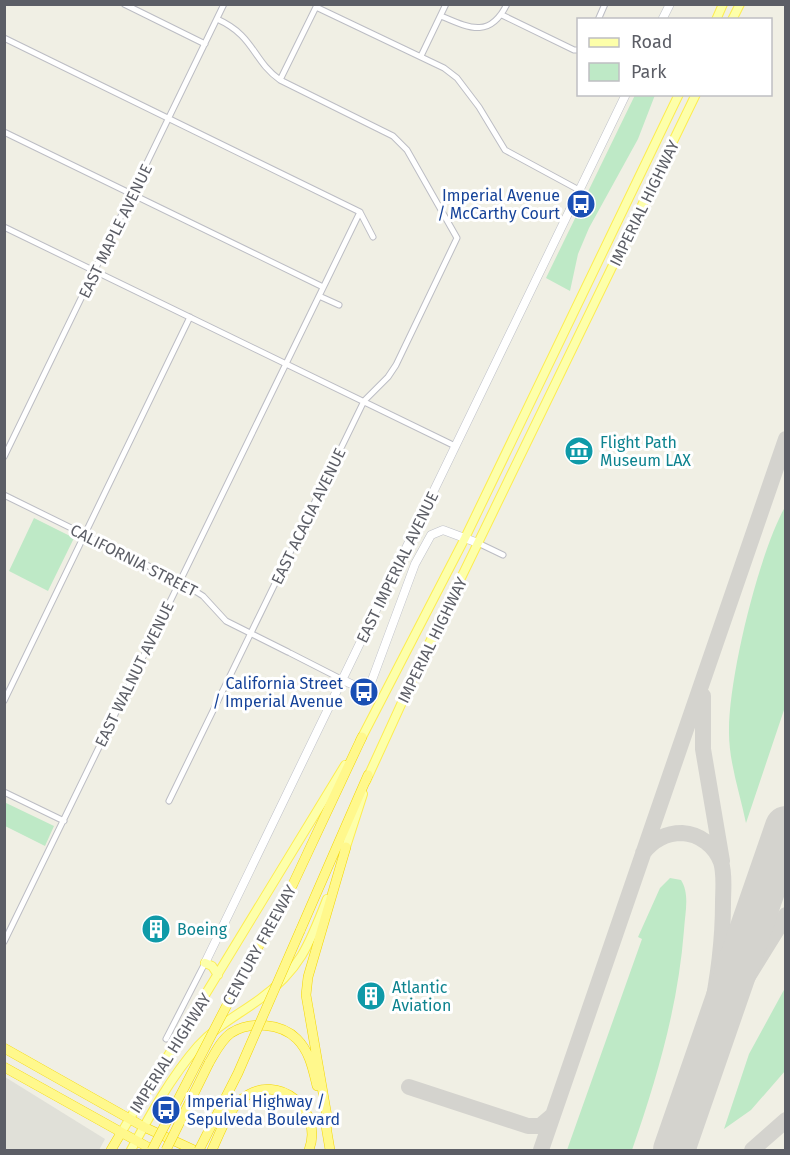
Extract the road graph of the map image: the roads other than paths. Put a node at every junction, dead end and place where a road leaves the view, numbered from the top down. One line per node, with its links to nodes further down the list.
1 (124, 4): 17 (street)
2 (224, 4): 11 (street, EAST MAPLE AVENUE)
3 (446, 4): 10 (street)
4 (507, 4): 9 (street)
5 (605, 4): 12 (street)
6 (670, 4): 13 (street)
7 (723, 4): 14 (main road)
8 (740, 4): 15 (main road)
9 (502, 15): 10 (street); 18 (street)
10 (441, 16): 19 (street)
11 (217, 18): 17 (street, EAST MAPLE AVENUE); 20 (street)
12 (599, 18)
13 (664, 18)
14 (717, 18)
15 (733, 18)
16 (4, 38): 24 (street)
17 (205, 44): 24 (street, EAST MAPLE AVENUE)
18 (577, 49)
19 (421, 56): 20 (street); 26 (street)
20 (280, 80): 39 (street, EAST ACACIA AVENUE)
21 (625, 96): 26 (street, EAST IMPERIAL AVENUE)
22 (678, 96): 29 (main road, IMPERIAL HIGHWAY)
23 (695, 96): 30 (main road, IMPERIAL HIGHWAY)
24 (169, 118): 27 (street, EAST MAPLE AVENUE); 28 (street)
25 (4, 132): 27 (street)
26 (579, 190): 40 (street, EAST IMPERIAL AVENUE)
27 (133, 194): 33 (street, EAST MAPLE AVENUE); 34 (street)
28 (360, 212): 32 (street); 34 (street, EAST WALNUT AVENUE)
29 (624, 213): 30 (main road); 44 (main road, IMPERIAL HIGHWAY)
30 (636, 219): 45 (main road, IMPERIAL HIGHWAY)
31 (5, 227): 33 (street)
32 (373, 237)
33 (95, 270): 37 (street); 41 (street, EAST MAPLE AVENUE)
34 (323, 287): 35 (street, EAST WALNUT AVENUE)
35 (319, 296): 36 (street); 38 (street, EAST WALNUT AVENUE)
36 (339, 305)
37 (190, 316): 38 (street); 43 (street)
38 (287, 363): 39 (street); 47 (street, EAST WALNUT AVENUE)
39 (364, 402): 40 (street); 48 (street, EAST ACACIA AVENUE)
40 (455, 446): 49 (street, EAST IMPERIAL AVENUE)
41 (4, 457)
42 (4, 495): 43 (street, CALIFORNIA STREET)
43 (85, 535): 47 (street, CALIFORNIA STREET); 50 (street)
44 (465, 538): 45 (street, CALIFORNIA STREET); 49 (street, CALIFORNIA STREET); 51 (main road, IMPERIAL HIGHWAY)
45 (478, 543): 46 (street, CALIFORNIA STREET); 52 (main road, IMPERIAL HIGHWAY)
46 (503, 555)
47 (179, 581): 48 (street, CALIFORNIA STREET); 55 (street, EAST WALNUT AVENUE)
48 (250, 635): 49 (street, CALIFORNIA STREET); 54 (street, EAST ACACIA AVENUE)
49 (343, 680): 58 (street, EAST IMPERIAL AVENUE)
50 (4, 701)
51 (362, 737): 59 (main road, IMPERIAL HIGHWAY); 69 (highway, CENTURY FREEWAY, bridge)
52 (368, 776): 56 (main road, IMPERIAL HIGHWAY); 72 (highway, CENTURY FREEWAY, bridge)
53 (4, 792): 55 (street)
54 (169, 801)
55 (64, 821): 57 (street, EAST WALNUT AVENUE)
56 (346, 847): 64 (main road, IMPERIAL HIGHWAY); 65 (highway)
57 (4, 942)
58 (205, 963): 59 (main road); 60 (street, EAST IMPERIAL AVENUE)
59 (218, 975): 63 (main road, IMPERIAL HIGHWAY)
60 (166, 1039)
61 (4, 1048): 63 (highway)
62 (4, 1067): 66 (highway)
63 (129, 1119): 64 (highway); 66 (main road, IMPERIAL HIGHWAY)
64 (144, 1127): 67 (main road, IMPERIAL HIGHWAY); 71 (highway)
65 (327, 1130): 70 (highway, bridge); 75 (highway)
66 (121, 1133): 67 (highway); 68 (highway, IMPERIAL HIGHWAY)
67 (133, 1146): 69 (highway)
68 (111, 1150)
69 (153, 1150)
70 (166, 1150)
71 (194, 1150)
72 (199, 1150)
73 (212, 1150): 74 (highway)
74 (309, 1150)
75 (330, 1150)

